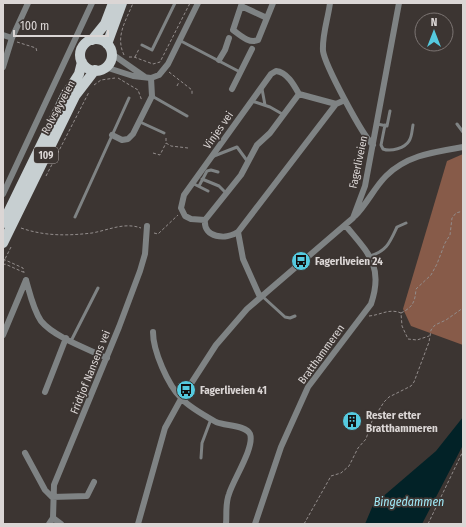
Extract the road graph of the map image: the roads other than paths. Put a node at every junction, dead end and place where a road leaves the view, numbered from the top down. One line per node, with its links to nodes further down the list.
1 (28, 3): 14 (street)
2 (92, 3): 58 (street)
3 (113, 3): 15 (main road, 109)
4 (122, 3): 17 (main road)
5 (175, 3): 18 (lane)
6 (198, 3): 16 (street)
7 (273, 3): 11 (street)
8 (330, 3): 34 (street)
9 (399, 3): 41 (street, Fagerliveien)
10 (242, 5): 11 (street); 11 (street)
11 (267, 18)
12 (3, 35): 14 (street)
13 (229, 38): 21 (street)
14 (11, 39): 24 (street)
15 (92, 40): 17 (main road); 22 (main road, 109)
16 (179, 40): 21 (lane); 27 (street)
17 (107, 44): 20 (main road)
18 (142, 45)
19 (252, 49): 26 (street)
20 (112, 54): 23 (main road); 27 (street)
21 (218, 60): 26 (lane)
22 (82, 62): 25 (main road); 62 (main road, Rolvsøyveien / 109)
23 (105, 67): 25 (main road); 27 (street)
24 (3, 68)
25 (95, 70): 67 (main road, Rolvsøyveien / 109)
26 (240, 72): 29 (street)
27 (148, 77): 31 (street)
28 (261, 87): 30 (street, Vinjes vei); 33 (street, Vinjes vei); 36 (lane)
29 (232, 89)
30 (299, 94): 35 (street); 38 (street)
31 (152, 96): 39 (lane); 40 (street)
32 (130, 98): 47 (lane)
33 (251, 100): 36 (lane); 50 (street, Vinjes vei)
34 (346, 100): 35 (street); 48 (street)
35 (336, 104): 66 (street)
36 (265, 105): 38 (lane)
37 (390, 111): 44 (lane)
38 (284, 115): 51 (street)
39 (187, 116)
40 (140, 122): 46 (lane); 47 (street)
41 (377, 124): 44 (lane); 48 (street, Fagerliveien)
42 (457, 124): 45 (lane)
43 (413, 125): 44 (lane)
44 (385, 126)
45 (463, 132)
46 (164, 133)
47 (112, 135): 59 (lane)
48 (373, 145): 60 (street, Fagerliveien)
49 (463, 147): 60 (street)
50 (212, 156): 51 (lane); 54 (street, Vinjes vei)
51 (248, 162): 57 (street)
52 (218, 172): 53 (lane)
53 (202, 179): 55 (lane); 57 (lane)
54 (192, 183): 55 (lane); 61 (street, Vinjes vei)
55 (199, 186): 56 (lane)
56 (208, 191)
57 (227, 193): 61 (street)
58 (3, 194)
59 (74, 217)
60 (353, 218): 64 (street, Fagerliveien)
61 (205, 220): 66 (street)
62 (3, 223)
63 (406, 223): 68 (lane)
64 (346, 226): 68 (street, Bratthammeren); 70 (street, Fagerliveien)
65 (146, 228): 75 (street, Fridtjof Nansens vei)
66 (238, 232): 70 (street)
67 (8, 242)
68 (370, 256): 88 (street, Bratthammeren)
69 (98, 288): 74 (lane)
70 (261, 296): 71 (lane); 77 (street, Fagerliveien)
71 (295, 316)
72 (154, 332): 77 (street)
73 (3, 335): 74 (street)
74 (69, 340): 75 (street); 76 (street)
75 (107, 358): 82 (street, Fridtjof Nansens vei)
76 (45, 392)
77 (181, 398): 78 (street); 86 (street, Fagerliveien)
78 (211, 419): 80 (lane); 87 (street)
79 (25, 453): 82 (street)
80 (201, 458)
81 (94, 482): 82 (street)
82 (52, 497): 83 (street, Fridtjof Nansens vei)
83 (53, 518): 84 (street); 85 (street)
84 (49, 524)
85 (61, 524)
86 (138, 524)
87 (226, 524)
88 (255, 524)

